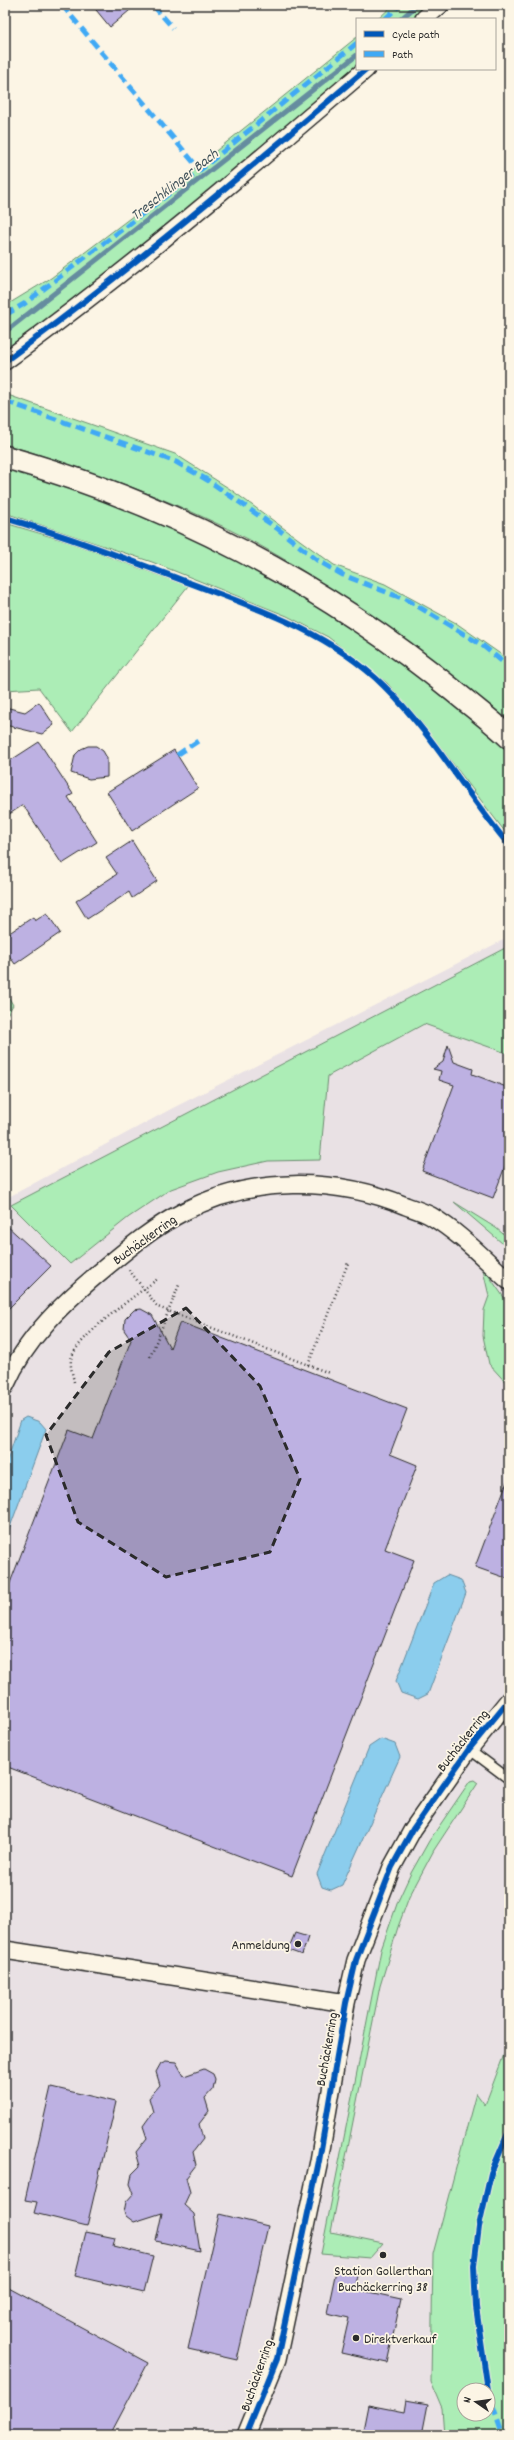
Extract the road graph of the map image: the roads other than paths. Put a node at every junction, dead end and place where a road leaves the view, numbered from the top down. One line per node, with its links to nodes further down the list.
1 (440, 5): 2 (street)
2 (425, 18)
3 (365, 70): 4 (street)
4 (5, 361)
5 (5, 457): 6 (main road)
6 (509, 737)
7 (505, 1278): 8 (street, Buchäckerring); 9 (street, Buchäckerring)
8 (509, 1291)
9 (5, 1386)
10 (509, 1700): 11 (street, Buchäckerring)
11 (469, 1749): 12 (lane); 14 (street, Buchäckerring)
12 (509, 1779)
13 (5, 1950): 14 (street, Buchäckerring)
14 (346, 2003): 15 (street, Buchäckerring)
15 (246, 2435)

